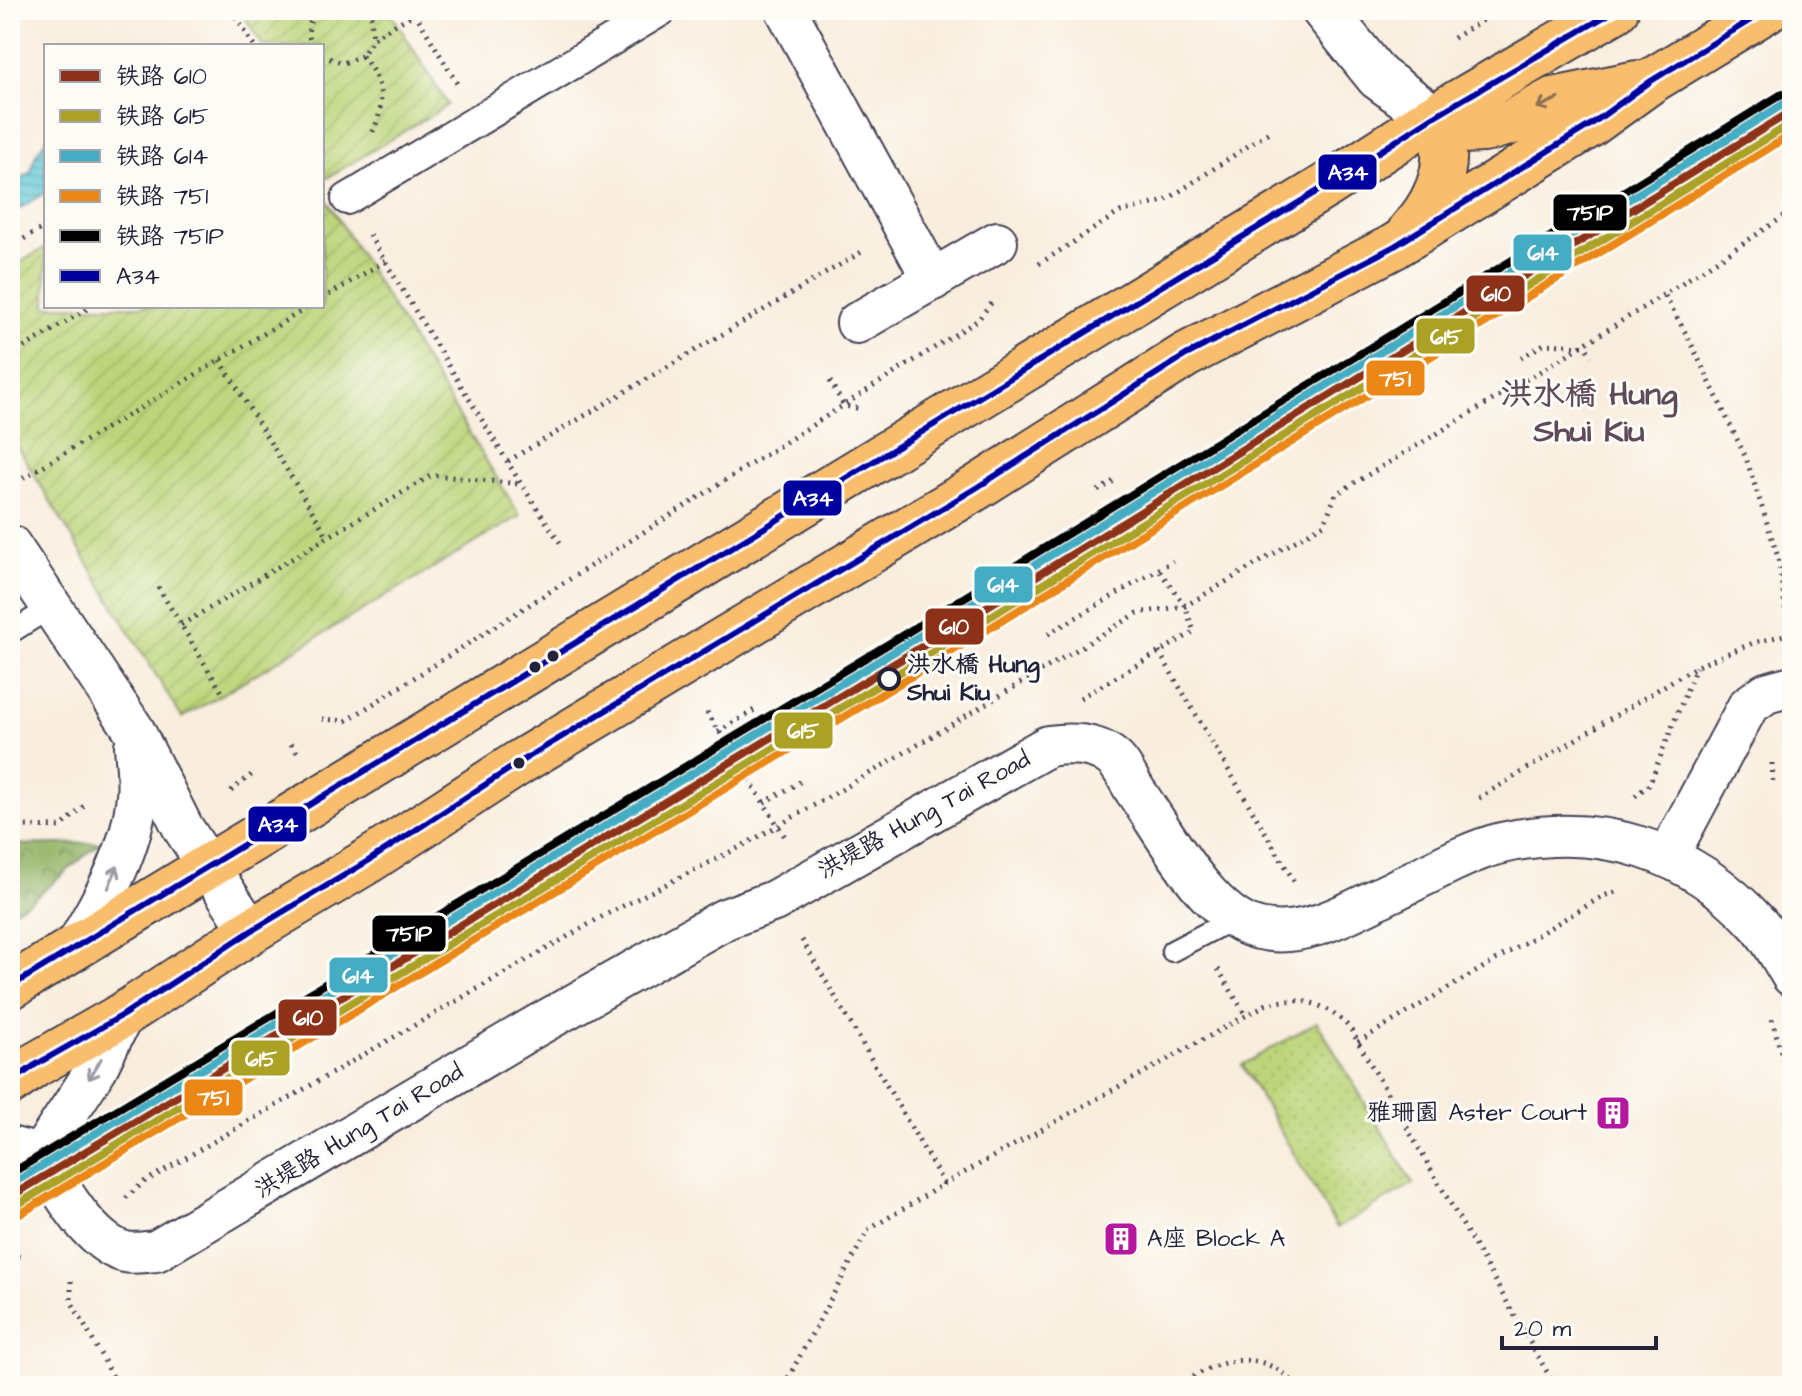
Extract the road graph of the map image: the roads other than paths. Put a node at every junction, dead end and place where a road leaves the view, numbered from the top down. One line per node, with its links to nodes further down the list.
1 (662, 10): 8 (street)
2 (786, 10): 11 (street)
3 (1324, 10): 7 (street)
4 (1616, 10): 7 (main road)
5 (1767, 10): 6 (main road)
6 (1651, 81): 7 (main road, one-way to 7); 10 (main road)
7 (1433, 117): 10 (main road); 19 (main road)
8 (347, 199)
9 (997, 242): 11 (street)
10 (1393, 247): 21 (main road)
11 (933, 280): 12 (street)
12 (857, 323)
13 (10, 545): 14 (street)
14 (50, 608): 15 (lane); 17 (street)
15 (10, 633)
16 (1792, 686): 18 (street)
17 (134, 730): 19 (street); 22 (street, one-way to 17)
18 (1668, 856): 20 (street); 24 (street)
19 (208, 866): 21 (street); 22 (main road)
20 (1216, 927): 23 (lane); 28 (street, 洪堤路 Hung Tai Road)
21 (251, 931): 26 (main road)
22 (76, 946): 25 (main road)
23 (1172, 951)
24 (1792, 976)
25 (10, 987)
26 (123, 1015): 27 (main road); 28 (street, 洪堤路 Hung Tai Road, one-way to 28)
27 (10, 1083)
28 (25, 1151)

